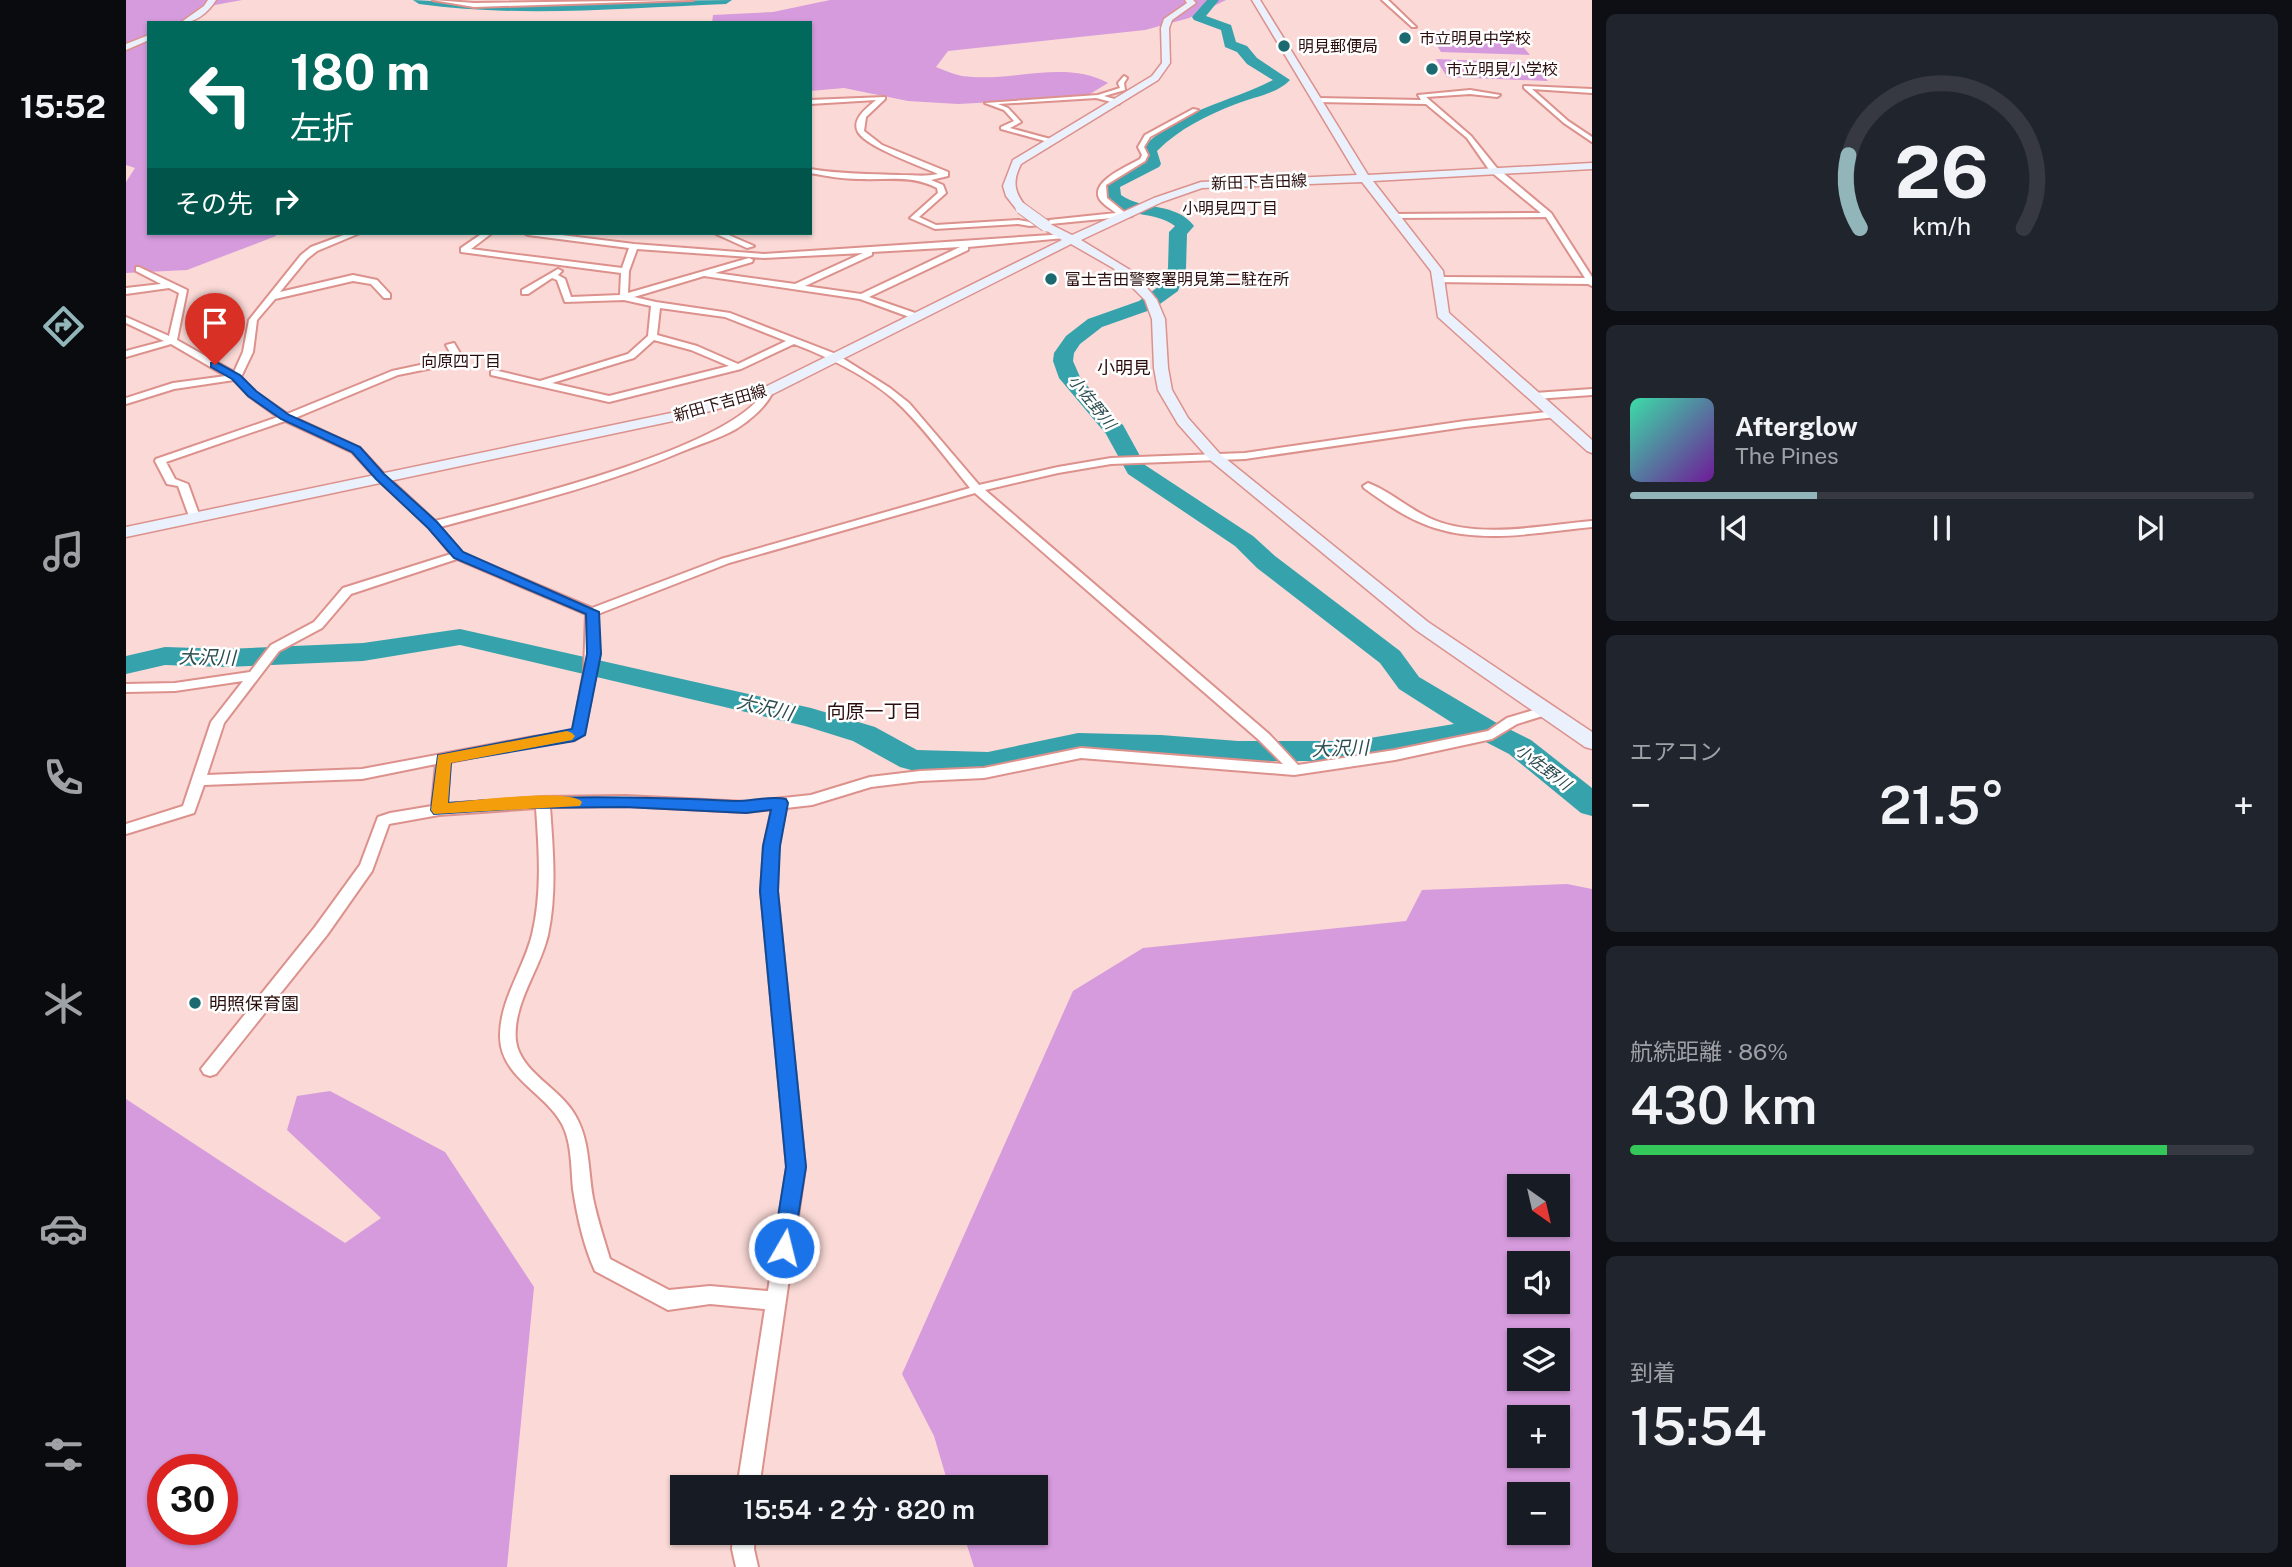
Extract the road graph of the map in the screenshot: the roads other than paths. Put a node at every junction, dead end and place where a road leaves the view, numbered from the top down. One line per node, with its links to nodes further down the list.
1 (212, 0): 7 (main road)
2 (436, 0): 3 (street)
3 (690, 0)
4 (1189, 0): 17 (main road)
5 (1256, 0): 15 (main road)
6 (1385, 0): 8 (street)
7 (187, 21)
8 (1414, 26)
9 (147, 38): 10 (main road)
10 (126, 47)
11 (1124, 78): 14 (street)
12 (1592, 91): 20 (street)
13 (1497, 95): 18 (street)
14 (1096, 96): 17 (street); 21 (street)
15 (1317, 100): 18 (street); 26 (main road)
16 (812, 102): 28 (street)
17 (1119, 102): 21 (main road)
18 (1426, 102): 23 (street)
19 (1195, 110): 29 (street)
20 (1592, 140)
21 (1052, 141): 38 (main road, bridge)
22 (1592, 166): 23 (main road, 新田下吉田線)
23 (1493, 169): 26 (main road, 新田下吉田線); 30 (street)
24 (812, 171): 25 (street)
25 (822, 173): 27 (street); 28 (street)
26 (1363, 176): 29 (main road, 新田下吉田線); 31 (main road)
27 (812, 179)
28 (926, 179): 29 (street)
29 (1126, 214): 38 (main road, 新田下吉田線)
30 (1548, 215): 31 (street); 52 (street)
31 (1394, 216): 51 (main road)
32 (327, 235): 39 (street)
33 (351, 235): 39 (street)
34 (485, 235): 46 (street)
35 (544, 235): 40 (street)
36 (607, 235): 40 (street)
37 (723, 235): 44 (street)
38 (1068, 238): 41 (street); 62 (main road, 新田下吉田線); 82 (main road)
39 (332, 242): 58 (street)
40 (598, 242): 42 (street)
41 (973, 244): 43 (street); 60 (street)
42 (634, 246): 44 (street); 47 (street)
43 (878, 249): 45 (street); 54 (street)
44 (725, 254): 45 (street)
45 (764, 256): 48 (street)
46 (568, 264): 47 (street); 50 (street)
47 (625, 271): 59 (street)
48 (703, 273): 54 (street); 59 (street)
49 (126, 275): 53 (street)
50 (551, 275): 56 (street); 59 (street)
51 (1438, 280): 52 (street); 76 (main road)
52 (1591, 282)
53 (170, 285): 55 (street); 65 (street)
54 (794, 288): 60 (street)
55 (126, 291)
56 (525, 292)
57 (387, 296): 58 (street)
58 (271, 297): 72 (street)
59 (624, 297): 61 (street)
60 (862, 297): 62 (street)
61 (656, 305): 64 (street); 66 (street)
62 (915, 316): 69 (main road, 新田下吉田線)
63 (126, 320): 65 (street)
64 (652, 337): 70 (street); 73 (street)
65 (172, 341): 68 (street); 72 (street)
66 (794, 341): 69 (street); 70 (street)
67 (451, 345): 79 (street)
68 (126, 354)
69 (833, 356): 74 (main road, 新田下吉田線); 85 (street)
70 (738, 367): 73 (street)
71 (494, 373): 73 (street)
72 (236, 377): 77 (street); 79 (street)
73 (540, 383)
74 (768, 391): 83 (main road, 新田下吉田線); 88 (street)
75 (1592, 392): 76 (street)
76 (1535, 396): 78 (main road)
77 (126, 401)
78 (1556, 414): 80 (main road); 82 (street)
79 (285, 417): 83 (street); 86 (street)
80 (1587, 438): 81 (main road)
81 (1592, 448)
82 (1215, 457): 85 (street); 94 (main road)
83 (380, 477): 86 (main road, 新田下吉田線); 88 (street)
84 (1368, 486): 87 (street)
85 (977, 489): 91 (street); 97 (street)
86 (194, 517): 89 (main road, 新田下吉田線)
87 (1592, 524)
88 (433, 525): 90 (street)
89 (126, 532)
90 (458, 555): 91 (street); 92 (street)
91 (592, 612): 96 (street)
92 (256, 671): 93 (street); 98 (street)
93 (126, 688)
94 (1544, 711): 95 (main road); 97 (street)
95 (1592, 742)
96 (443, 759): 98 (street); 101 (street)
97 (1290, 764): 100 (street)
98 (201, 780): 102 (street)
99 (543, 802): 100 (street); 101 (street); 104 (street)
100 (780, 803): 104 (street)
101 (439, 810): 103 (street)
102 (126, 829)
103 (210, 1069)
104 (776, 1301): 105 (street)
105 (750, 1475)
106 (743, 1545): 107 (street)
107 (747, 1567)

